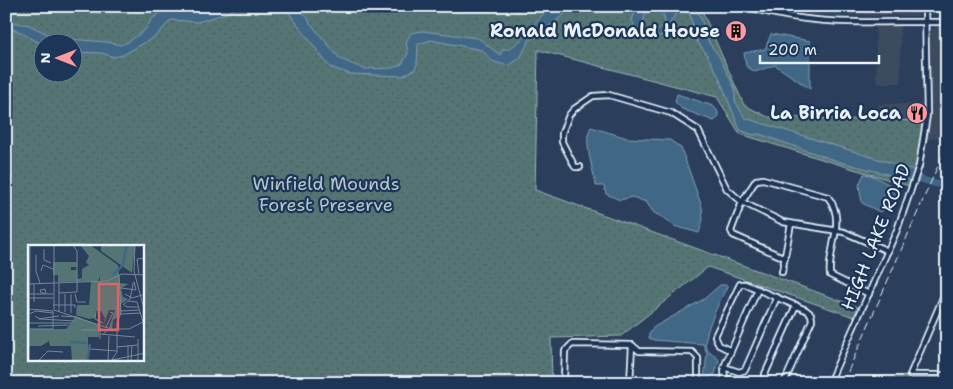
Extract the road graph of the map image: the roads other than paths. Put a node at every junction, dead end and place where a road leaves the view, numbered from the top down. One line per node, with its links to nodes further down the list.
1 (746, 6): 3 (street)
2 (925, 6): 3 (street, HIGH LAKE ROAD)
3 (926, 21): 4 (street); 9 (street, HIGH LAKE ROAD)
4 (947, 22)
5 (580, 167): 6 (street)
6 (742, 202): 7 (street); 8 (street); 10 (street)
7 (791, 224): 8 (street); 10 (street)
8 (838, 231): 9 (street); 14 (street)
9 (888, 251): 14 (street, HIGH LAKE ROAD)
10 (785, 258): 11 (street)
11 (782, 272)
12 (947, 288): 20 (street)
13 (758, 289): 15 (street); 18 (street); 18 (street)
14 (869, 294): 30 (street, HIGH LAKE ROAD)
15 (777, 297): 16 (street); 19 (street)
16 (796, 305): 28 (street); 29 (street)
17 (632, 345): 21 (street); 24 (street); 25 (street)
18 (731, 351): 19 (street)
19 (724, 367): 22 (street)
20 (946, 376): 23 (street)
21 (566, 381)
22 (725, 381): 26 (street); 27 (street)
23 (944, 382)
24 (630, 383)
25 (698, 383)
26 (715, 383)
27 (743, 383)
28 (766, 383)
29 (784, 383)
30 (829, 383)

